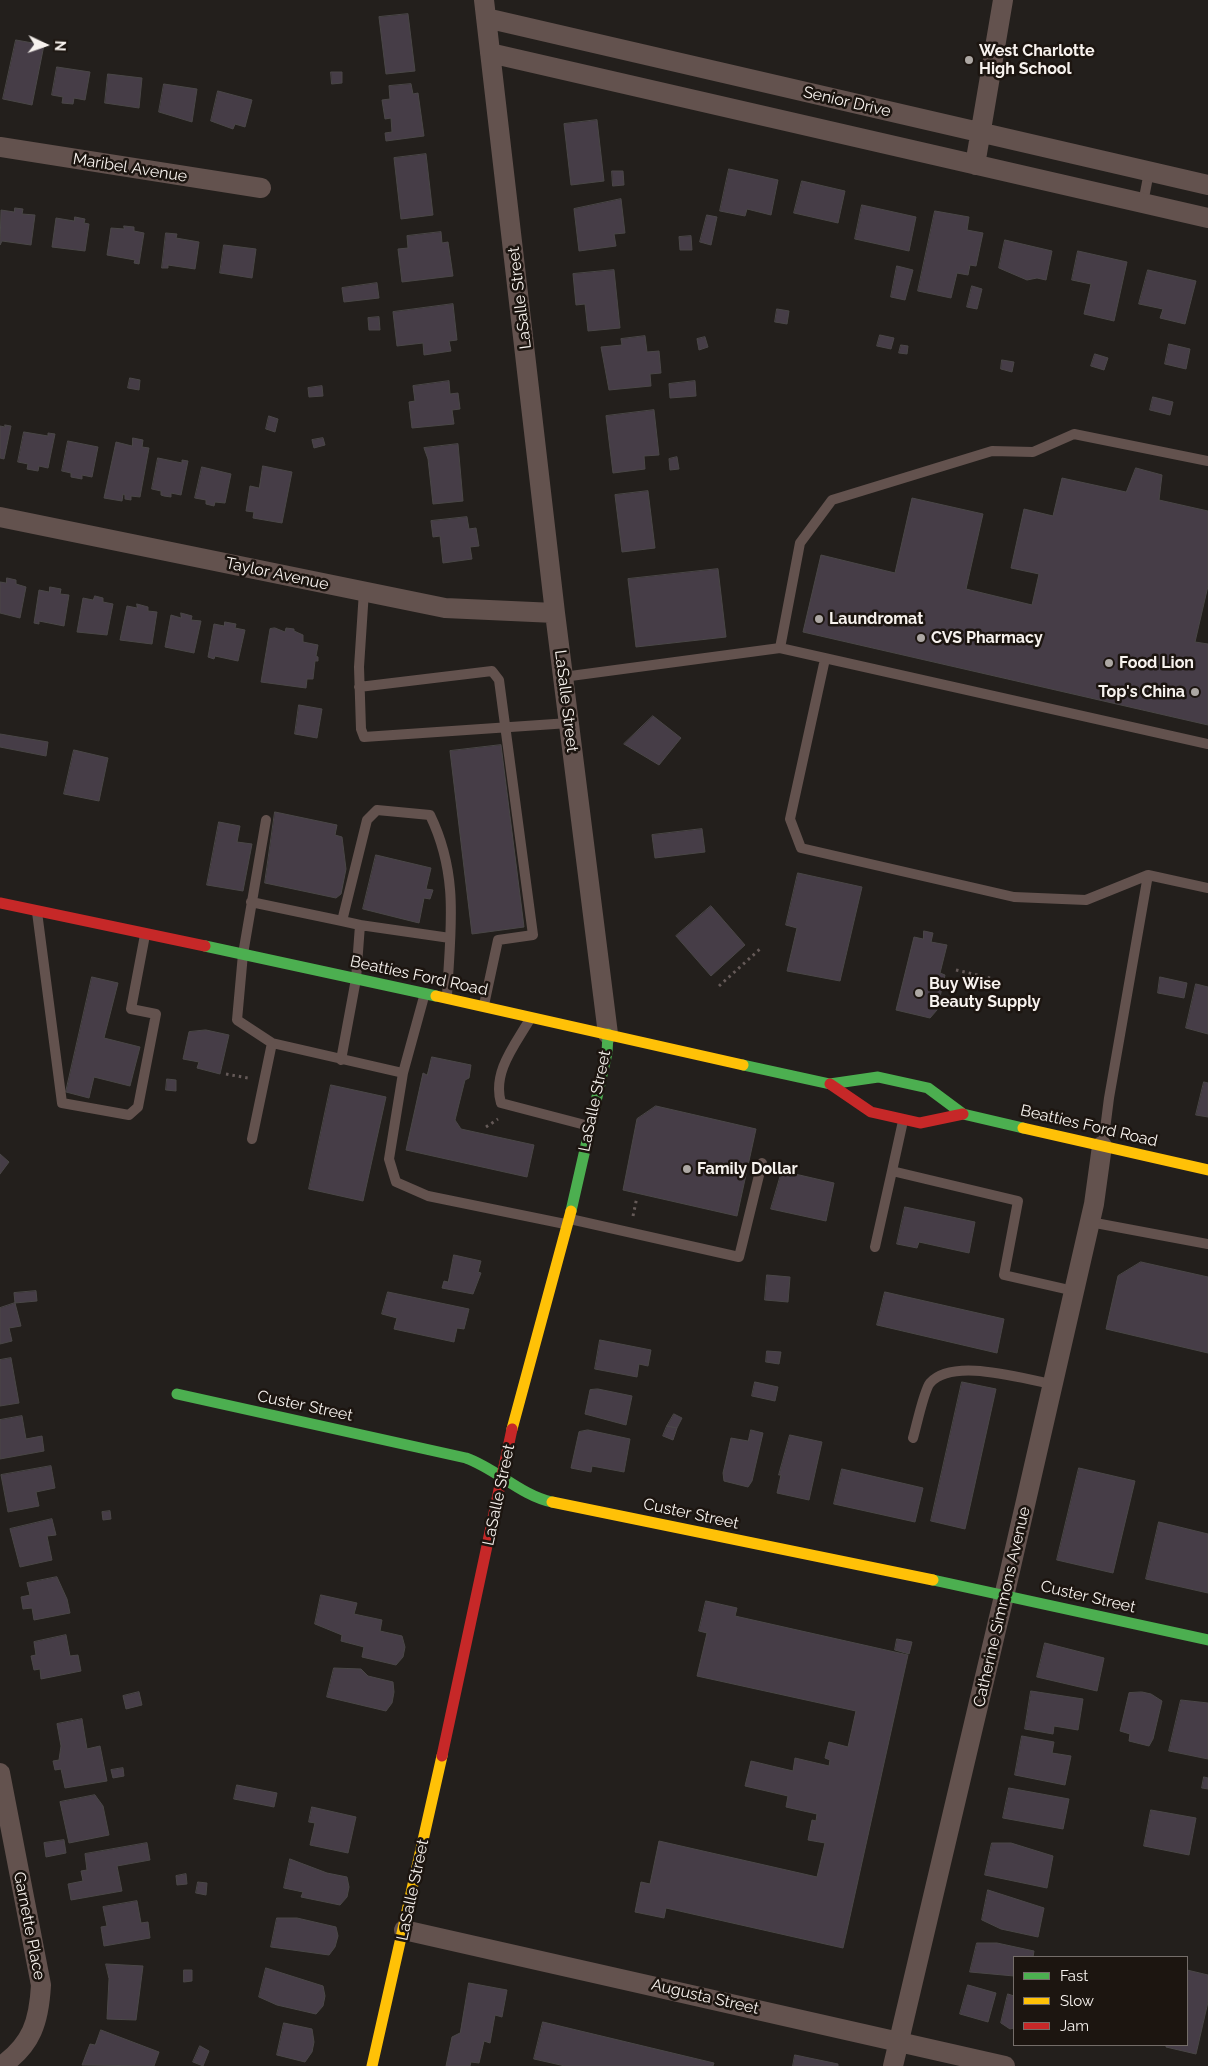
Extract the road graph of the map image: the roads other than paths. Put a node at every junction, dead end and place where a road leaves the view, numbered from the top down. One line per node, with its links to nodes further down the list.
1 (1003, 0): 4 (street)
2 (485, 9): 3 (street, LaSalle Street); 4 (street, Senior Drive)
3 (490, 53): 6 (street, Senior Drive); 15 (street, LaSalle Street)
4 (981, 133): 6 (street); 7 (street, Senior Drive)
5 (0, 147): 9 (street, Maribel Avenue)
6 (975, 165): 10 (street, Senior Drive)
7 (1150, 172): 8 (street, Senior Drive); 10 (lane)
8 (1208, 185)
9 (261, 188)
10 (1142, 203): 11 (street, Senior Drive)
11 (1208, 218)
12 (1208, 461): 16 (lane)
13 (0, 517): 14 (street, Taylor Avenue)
14 (364, 591): 15 (street, Taylor Avenue); 19 (lane)
15 (555, 613): 18 (street, LaSalle Street)
16 (780, 648): 17 (lane); 18 (lane)
17 (825, 659): 22 (lane); 24 (lane)
18 (563, 677): 20 (street, LaSalle Street)
19 (359, 687): 21 (lane); 21 (lane)
20 (569, 722): 21 (lane); 39 (street, LaSalle Street)
21 (505, 728): 37 (lane)
22 (1208, 744)
23 (266, 820): 26 (lane)
24 (1148, 875): 25 (lane); 48 (lane)
25 (1208, 888)
26 (251, 902): 29 (lane); 33 (lane)
27 (0, 903): 28 (street, Beatties Ford Road)
28 (37, 911): 31 (street, Beatties Ford Road); 31 (lane)
29 (342, 921): 30 (lane); 32 (lane)
30 (360, 925): 32 (lane); 34 (lane)
31 (145, 934): 33 (street, Beatties Ford Road)
32 (450, 938): 36 (lane)
33 (242, 954): 34 (street, Beatties Ford Road); 40 (lane)
34 (356, 979): 35 (street, Beatties Ford Road); 41 (lane)
35 (425, 992): 36 (street, Beatties Ford Road); 42 (lane)
36 (447, 997): 37 (street, Beatties Ford Road)
37 (484, 1006): 38 (street, Beatties Ford Road)
38 (532, 1016): 39 (street, Beatties Ford Road); 46 (lane)
39 (608, 1034): 43 (street, Beatties Ford Road); 46 (street, LaSalle Street)
40 (272, 1043): 41 (lane); 47 (lane)
41 (341, 1060): 42 (lane)
42 (403, 1073): 52 (lane)
43 (830, 1084): 44 (street, Beatties Ford Road); 45 (street, Beatties Ford Road)
44 (962, 1114): 45 (street, Beatties Ford Road); 48 (street, Beatties Ford Road)
45 (903, 1119): 51 (lane)
46 (590, 1126): 52 (street, LaSalle Street)
47 (252, 1139)
48 (1102, 1146): 50 (street, Beatties Ford Road); 53 (street, Catherine Simmons Avenue)
49 (762, 1163): 52 (lane)
50 (1208, 1170)
51 (892, 1171): 55 (lane); 56 (lane)
52 (568, 1221): 60 (street, LaSalle Street)
53 (1090, 1222): 54 (lane); 56 (street, Catherine Simmons Avenue)
54 (1208, 1244)
55 (875, 1247)
56 (1074, 1291): 57 (street, Catherine Simmons Avenue)
57 (1053, 1384): 59 (lane); 61 (street, Catherine Simmons Avenue)
58 (177, 1394): 60 (street, Custer Street)
59 (913, 1438)
60 (502, 1477): 61 (street, Custer Street); 64 (street, LaSalle Street)
61 (1005, 1595): 62 (street, Custer Street); 65 (street, Catherine Simmons Avenue)
62 (1208, 1640)
63 (0, 1773): 66 (street, Garnette Place)
64 (404, 1930): 65 (street, Augusta Street); 67 (street, LaSalle Street)
65 (898, 2042): 68 (street, Catherine Simmons Avenue); 69 (street, Augusta Street)
66 (0, 2066)
67 (372, 2066)
68 (893, 2066)
69 (1005, 2066)

